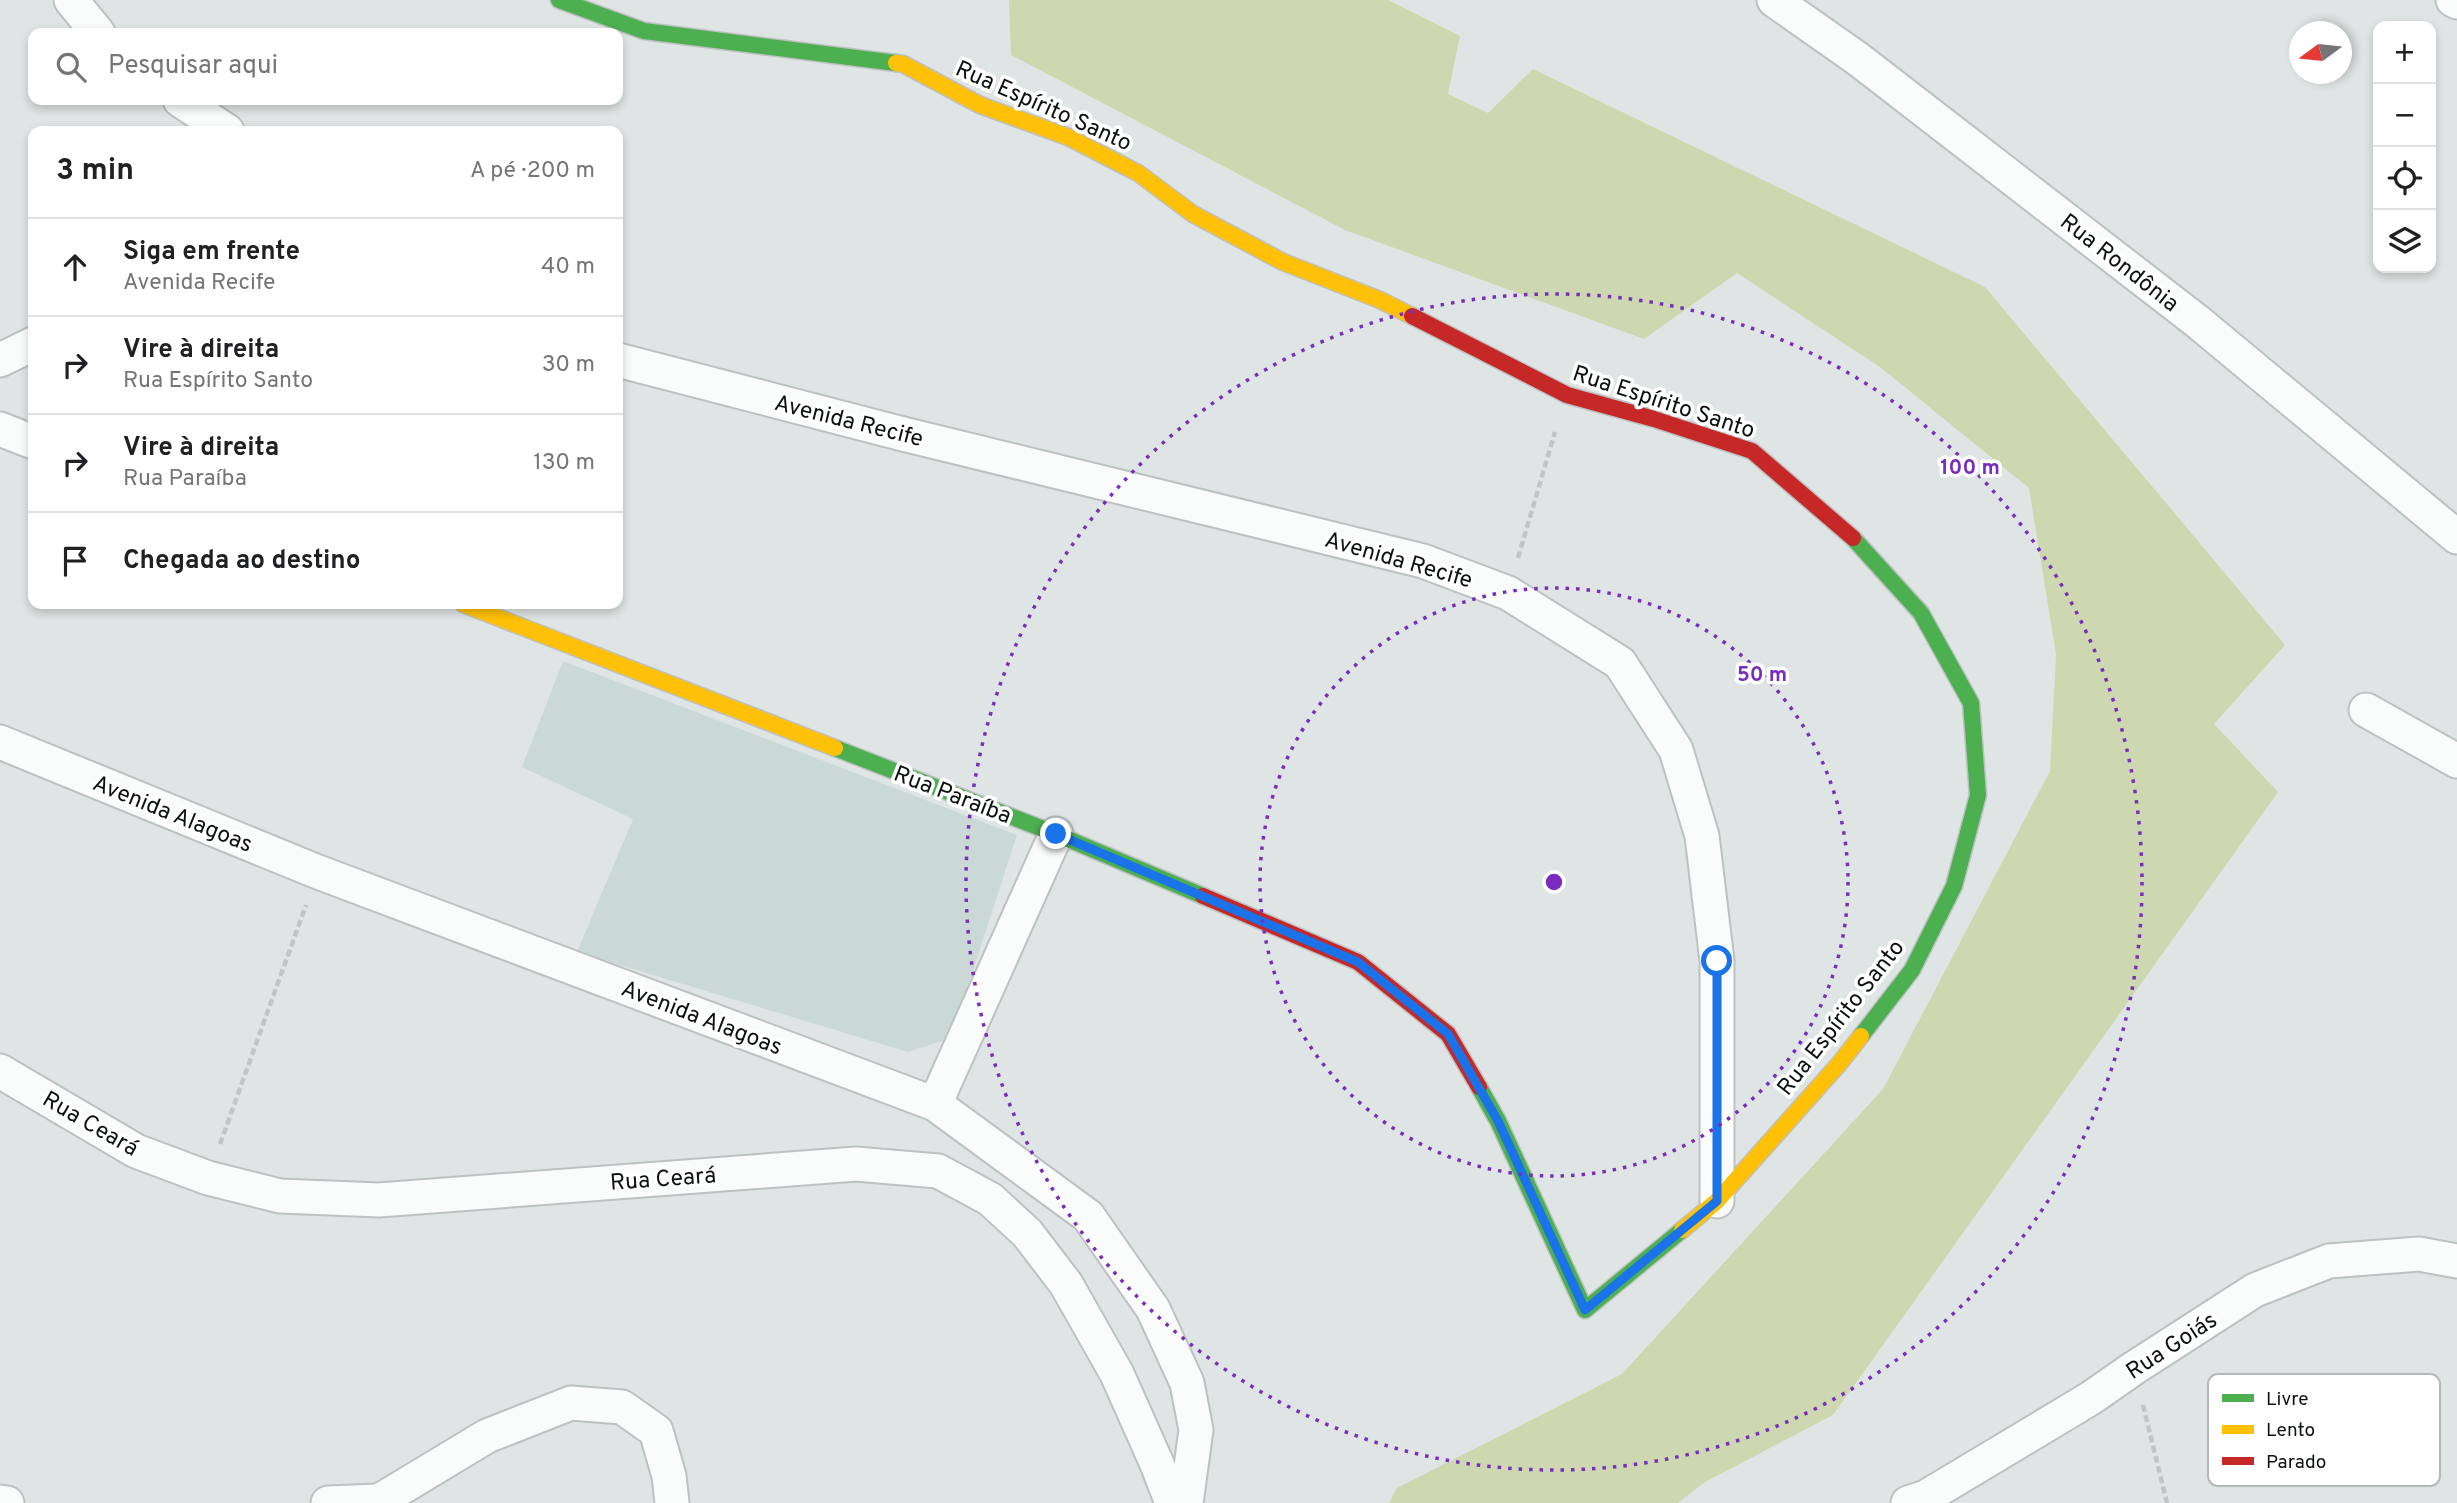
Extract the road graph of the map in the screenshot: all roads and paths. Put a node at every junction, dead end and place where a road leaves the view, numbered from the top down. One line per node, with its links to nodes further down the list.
1 (71, 0): 4 (street)
2 (559, 0): 10 (street, Rua Espírito Santo)
3 (1774, 0): 13 (street, Rua Rondônia)
4 (94, 28)
5 (188, 105): 6 (street)
6 (219, 126)
7 (28, 346): 8 (street)
8 (0, 360)
9 (623, 360): 14 (street, Avenida Recife)
10 (1567, 394): 14 (path); 24 (street, Rua Espírito Santo)
11 (0, 429): 12 (street)
12 (28, 440)
13 (2457, 537)
14 (1508, 593): 24 (street, Avenida Recife)
15 (476, 609): 19 (street, Rua Paraíba)
16 (2366, 710): 18 (street)
17 (0, 742): 20 (street, Avenida Alagoas)
18 (2457, 761)
19 (1056, 834): 22 (street); 26 (street, Rua Paraíba)
20 (318, 872): 22 (street, Avenida Alagoas); 23 (path)
21 (0, 1071): 23 (street, Rua Ceará)
22 (935, 1104): 34 (street, Avenida Alagoas)
23 (208, 1178): 33 (street, Rua Ceará)
24 (1717, 1201): 26 (street, Rua Espírito Santo)
25 (2457, 1261): 27 (street, Rua Goiás)
26 (1585, 1310)
27 (2134, 1368): 35 (street, Rua Goiás); 36 (path)
28 (0, 1502): 30 (street)
29 (377, 1502): 31 (street); 32 (street)
30 (7, 1503)
31 (328, 1503)
32 (672, 1503)
33 (1172, 1503)
34 (1186, 1503)
35 (1908, 1503)
36 (2167, 1503)

